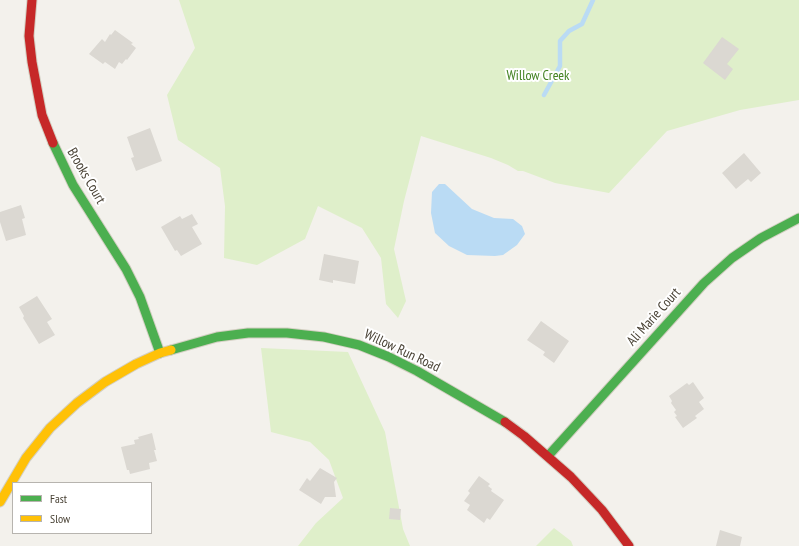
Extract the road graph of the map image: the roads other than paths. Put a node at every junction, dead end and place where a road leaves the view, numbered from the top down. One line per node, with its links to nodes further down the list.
1 (32, 0): 3 (street, Brooks Court)
2 (799, 218): 4 (street, Ali Marie Court)
3 (160, 353): 4 (street, Willow Run Road); 5 (street, Willow Run Road)
4 (548, 456): 6 (street, Willow Run Road)
5 (0, 502)
6 (629, 546)

